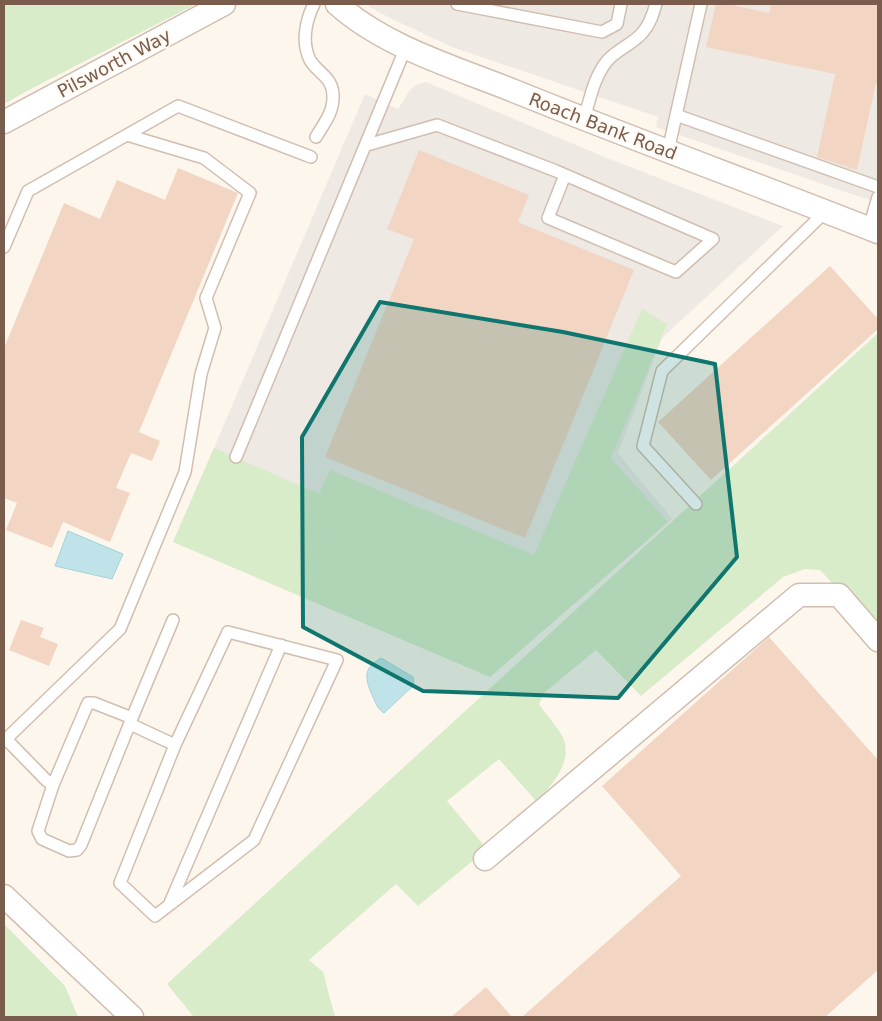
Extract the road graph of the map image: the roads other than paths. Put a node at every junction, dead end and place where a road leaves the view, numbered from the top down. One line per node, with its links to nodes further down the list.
1 (224, 4): 11 (street, Pilsworth Way)
2 (314, 4): 13 (lane)
3 (337, 4): 8 (street, Roach Bank Road)
4 (457, 4): 5 (lane)
5 (621, 4)
6 (656, 4): 10 (lane)
7 (701, 4): 9 (lane)
8 (406, 47): 10 (street, Roach Bank Road); 14 (lane)
9 (676, 115): 15 (lane); 18 (lane)
10 (584, 119): 15 (street, Roach Bank Road)
11 (4, 122)
12 (127, 135): 16 (lane); 22 (lane); 29 (lane)
13 (316, 137)
14 (367, 145): 17 (lane); 23 (lane)
15 (668, 151): 20 (street, Roach Bank Road)
16 (311, 157)
17 (565, 175): 17 (lane)
18 (878, 187)
19 (878, 197): 21 (lane)
20 (825, 212): 21 (street, Roach Bank Road); 24 (lane)
21 (874, 230)
22 (4, 247)
23 (236, 458)
24 (696, 504)
25 (173, 620): 28 (lane)
26 (878, 640): 32 (street)
27 (281, 645): 30 (lane); 34 (lane); 34 (lane)
28 (131, 721): 30 (lane); 31 (lane); 31 (lane)
29 (5, 740): 31 (lane)
30 (175, 745): 34 (lane)
31 (53, 785)
32 (485, 859)
33 (4, 896): 35 (street)
34 (169, 904)
35 (132, 1017)

